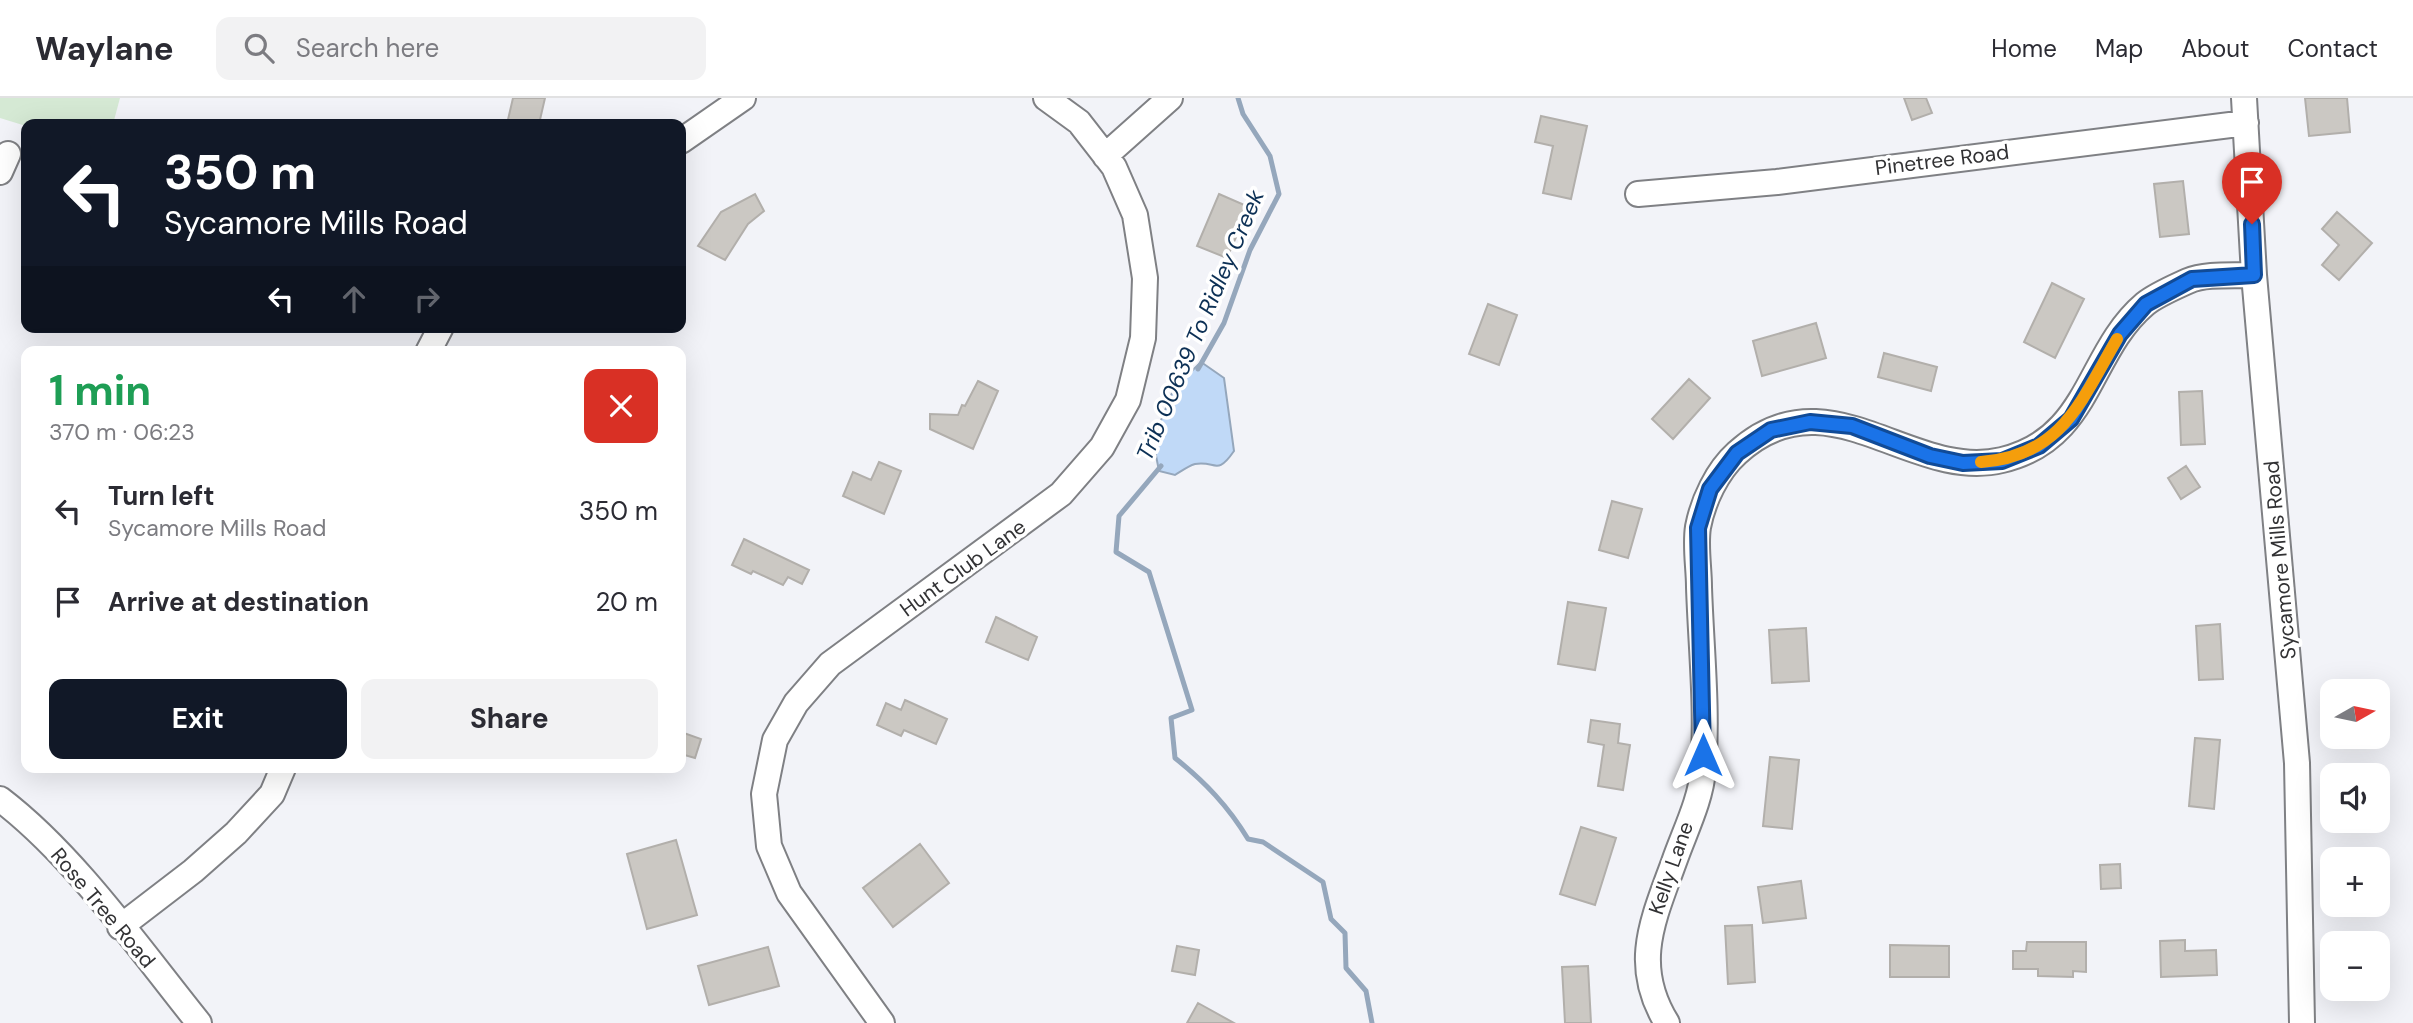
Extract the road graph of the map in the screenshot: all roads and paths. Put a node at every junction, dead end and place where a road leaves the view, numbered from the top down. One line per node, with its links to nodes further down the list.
1 (743, 98): 5 (street)
2 (1046, 98): 6 (street, Hunt Club Lane)
3 (1170, 98): 6 (street)
4 (2245, 110): 7 (street, Pinetree Road); 8 (street, Sycamore Mills Road)
5 (686, 138)
6 (1105, 156): 13 (street, Hunt Club Lane)
7 (1638, 194)
8 (2254, 275): 14 (street, Kelly Lane); 15 (street, Sycamore Mills Road)
9 (281, 773): 11 (street)
10 (0, 799): 11 (street, Rose Tree Road)
11 (120, 927): 12 (street, Rose Tree Road)
12 (199, 1023)
13 (882, 1023)
14 (1667, 1023)
15 (2302, 1023)

